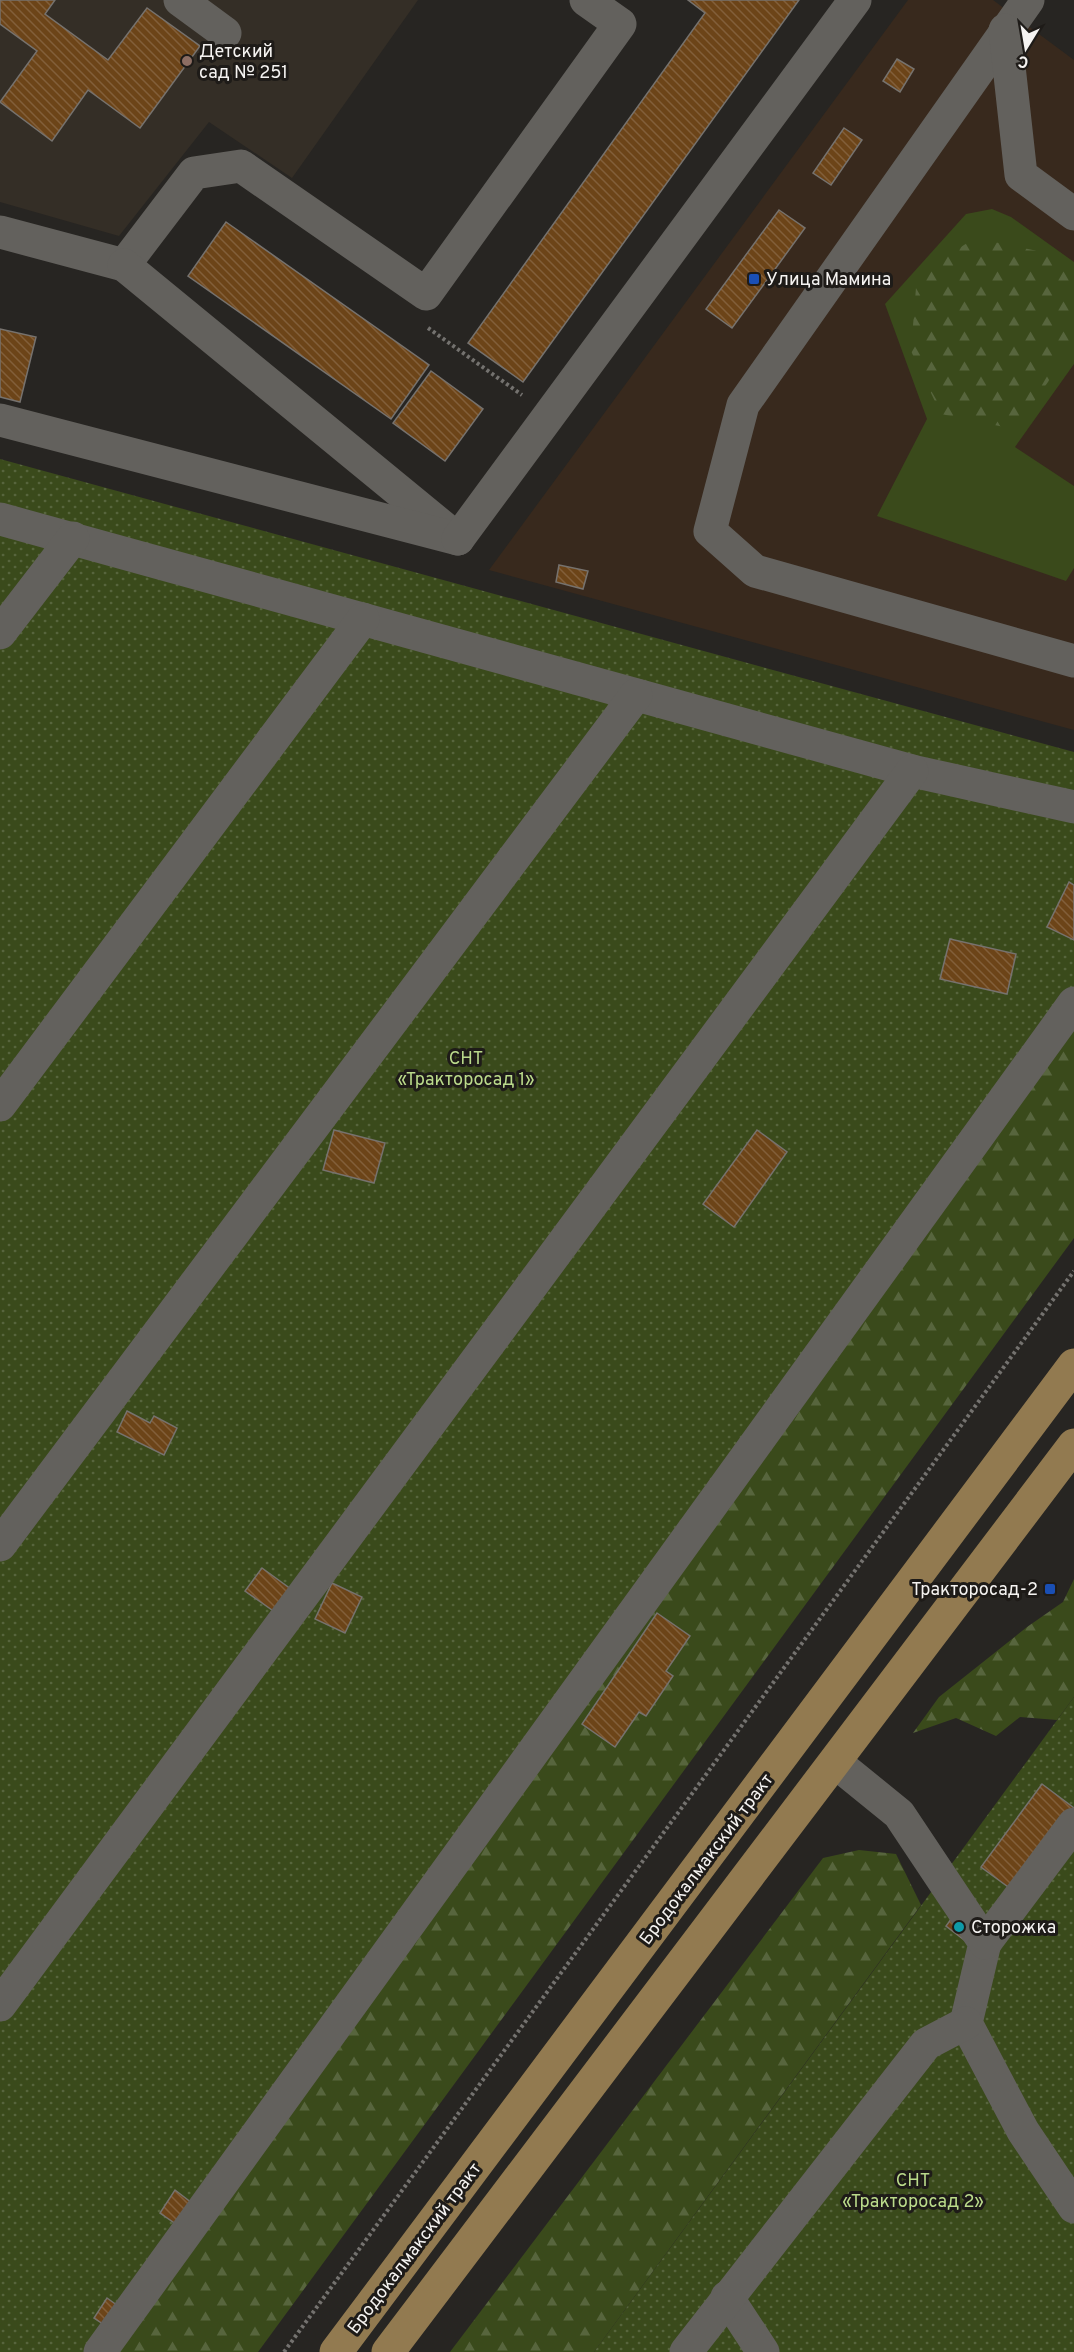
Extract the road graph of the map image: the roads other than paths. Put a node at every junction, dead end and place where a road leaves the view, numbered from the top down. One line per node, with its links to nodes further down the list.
1 (180, 0): 6 (street)
2 (586, 0): 9 (street)
3 (855, 0): 13 (street)
4 (1028, 0): 5 (street)
5 (1005, 30): 7 (street); 16 (street)
6 (225, 33)
7 (1074, 214)
8 (0, 232): 9 (street)
9 (124, 265): 13 (street)
10 (0, 420): 13 (street)
11 (0, 519): 12 (street)
12 (73, 538): 14 (street); 15 (street)
13 (458, 539)
14 (363, 619): 17 (street); 21 (street)
15 (0, 633)
16 (1074, 661)
17 (636, 695): 18 (street); 24 (street)
18 (912, 771): 19 (street); 28 (street)
19 (1074, 807)
20 (1074, 1003): 32 (street)
21 (0, 1105)
22 (1074, 1365): 33 (main road, Бродокалмакский тракт)
23 (1074, 1445): 25 (main road)
24 (0, 1545)
25 (835, 1762): 27 (street); 34 (main road)
26 (1074, 1824): 27 (street)
27 (985, 1943): 29 (street)
28 (0, 2005)
29 (966, 2023): 30 (street); 31 (street)
30 (1074, 2207)
31 (727, 2297): 35 (street); 36 (street)
32 (100, 2352)
33 (336, 2352)
34 (388, 2352)
35 (686, 2352)
36 (763, 2352)

